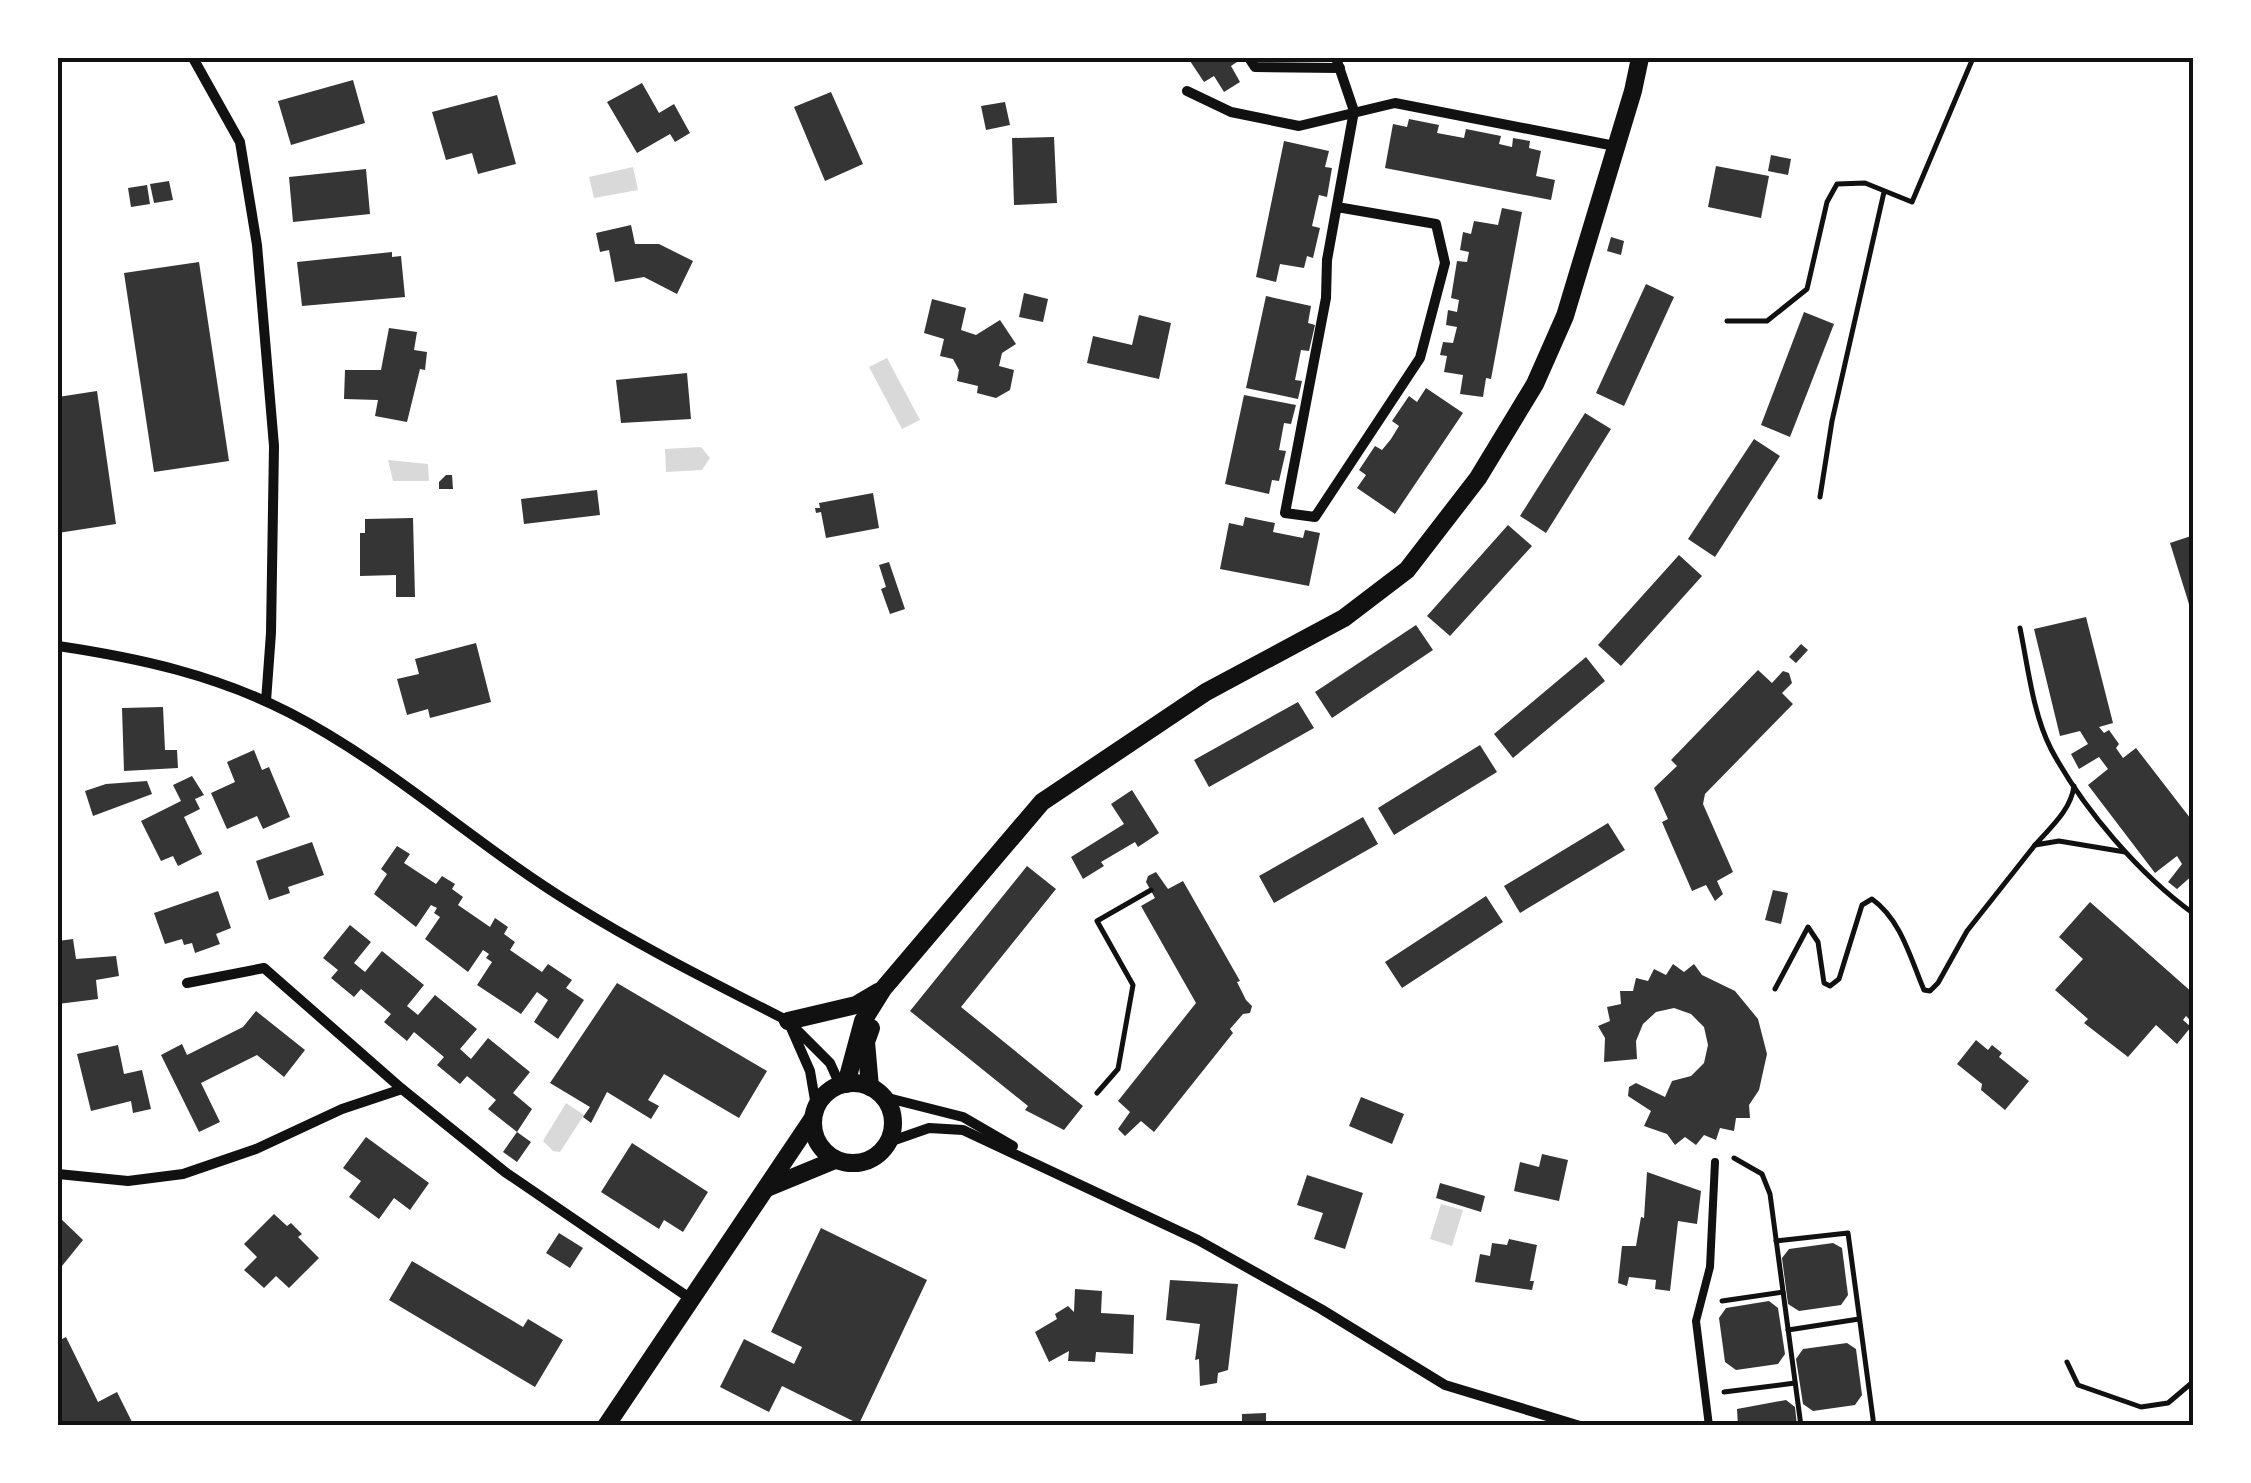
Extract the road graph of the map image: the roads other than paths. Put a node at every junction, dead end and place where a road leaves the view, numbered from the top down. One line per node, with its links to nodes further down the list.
1 (193, 58): 10 (street)
2 (1248, 58): 4 (street)
3 (1640, 58): 7 (street)
4 (1338, 63): 6 (street)
5 (1187, 91): 6 (street)
6 (1354, 111): 7 (street); 8 (street)
7 (1616, 146): 12 (street)
8 (1337, 207): 8 (street)
9 (58, 646): 10 (street)
10 (266, 702): 13 (street)
11 (187, 983): 15 (street)
12 (883, 989): 13 (street); 14 (street); 16 (street)
13 (788, 1021): 14 (street); 17 (street)
14 (843, 1084): 16 (street); 17 (street)
15 (402, 1089): 21 (street); 24 (street)
16 (877, 1092): 18 (street); 22 (street)
17 (814, 1112): 19 (street); 23 (street)
18 (889, 1142): 19 (street); 22 (street)
19 (835, 1160): 23 (street)
20 (1715, 1162): 27 (lane)
21 (58, 1174)
22 (1066, 1177): 26 (street)
23 (767, 1188): 24 (street)
24 (691, 1300): 25 (street)
25 (606, 1426)
26 (1580, 1426)
27 (1709, 1426)

